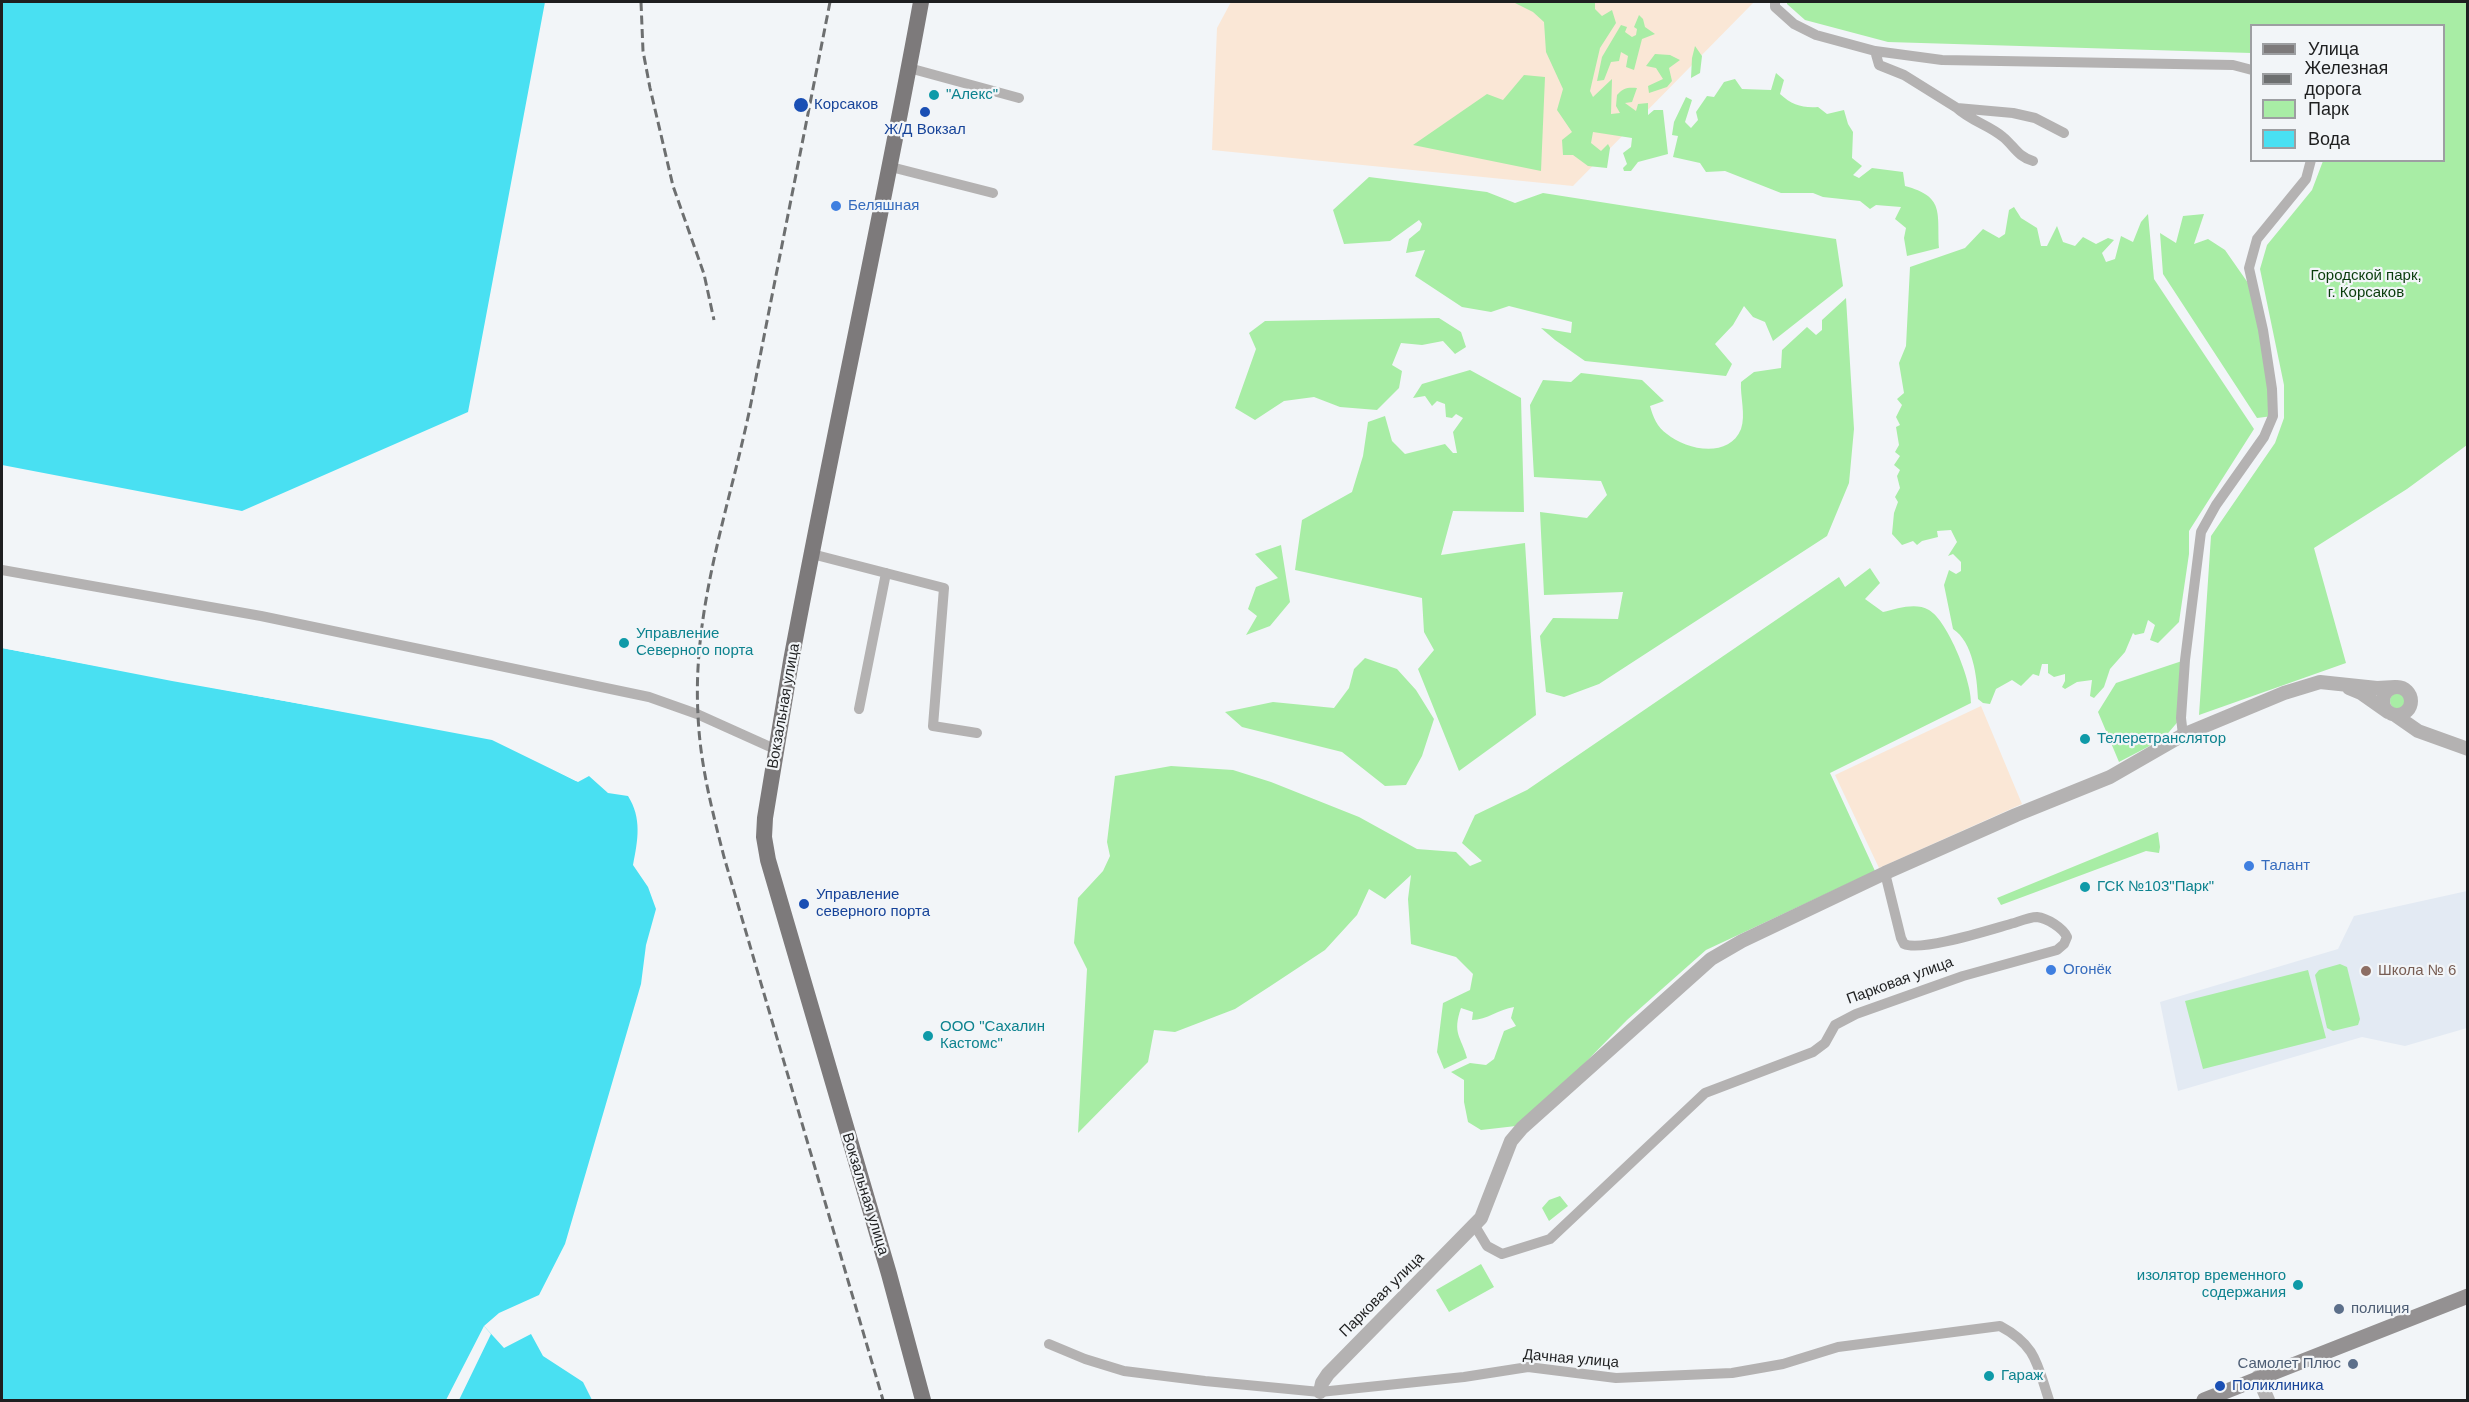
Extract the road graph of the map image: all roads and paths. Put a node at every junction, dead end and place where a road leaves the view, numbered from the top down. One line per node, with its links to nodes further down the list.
1 (921, 2): 4 (main road, Вокзальная улица)
2 (1775, 2): 3 (street)
3 (1875, 51): 5 (street); 7 (street)
4 (909, 68): 6 (street); 11 (main road, Вокзальная улица)
5 (2250, 69)
6 (1019, 98)
7 (1957, 108): 8 (street); 9 (street)
8 (2064, 133)
9 (2033, 161)
10 (2310, 162): 22 (street)
11 (891, 166): 12 (street); 13 (main road, Вокзальная улица)
12 (993, 193)
13 (812, 554): 15 (street); 25 (main road, Вокзальная улица)
14 (2, 570): 25 (street)
15 (886, 573): 19 (street); 21 (street)
16 (2320, 682): 17 (street, Парковая улица); 20 (street); 22 (street, Парковая улица)
17 (2396, 687): 18 (street); 20 (street)
18 (2412, 701): 20 (street); 23 (street)
19 (859, 709)
20 (2392, 713): 23 (street)
21 (977, 734)
22 (2183, 735): 26 (street, Парковая улица)
23 (2451, 744): 24 (street)
24 (2468, 749)
25 (777, 750): 32 (main road, Вокзальная улица)
26 (1885, 873): 27 (street, Парковая улица); 27 (street, Парковая улица)
27 (1475, 1226): 31 (street, Парковая улица)
28 (2468, 1296): 30 (main road)
29 (1049, 1344): 31 (street, Дачная улица)
30 (2258, 1377): 34 (main road); 35 (street)
31 (1320, 1392): 33 (street, Дачная улица)
32 (923, 1401)
33 (2049, 1401)
34 (2204, 1401)
35 (2268, 1401)

